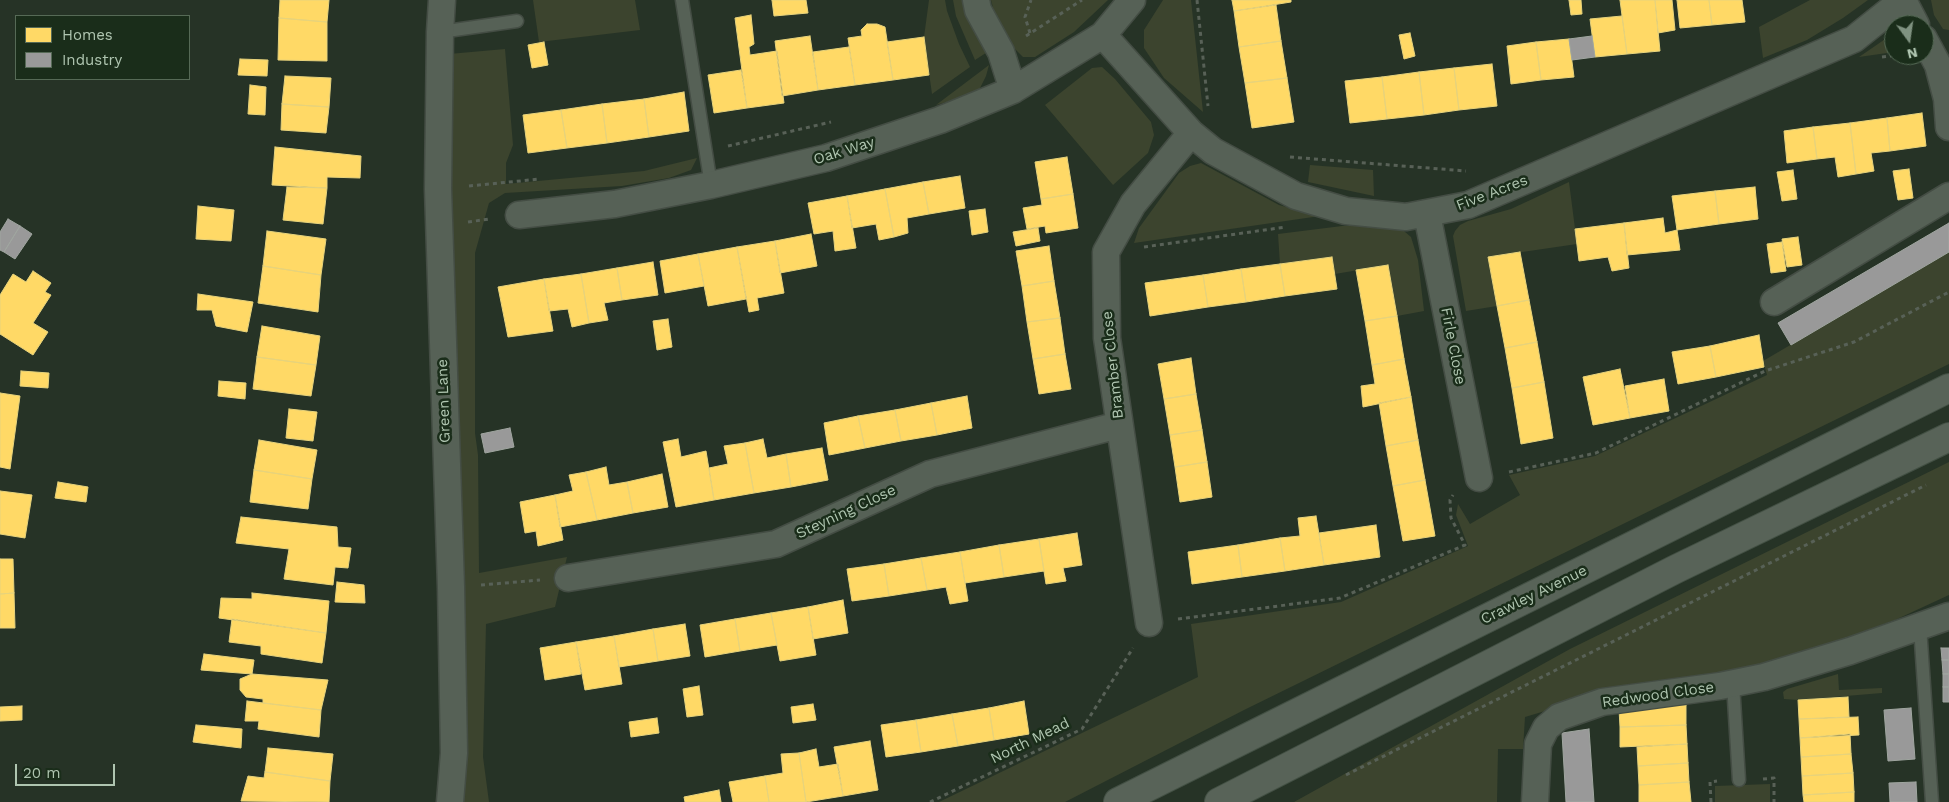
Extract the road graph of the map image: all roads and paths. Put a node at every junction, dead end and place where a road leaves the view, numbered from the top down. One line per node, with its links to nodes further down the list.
1 (442, 0): 11 (street, Green Lane)
2 (682, 0): 20 (lane)
3 (976, 0): 14 (street)
4 (1031, 0): 12 (path)
5 (1082, 0): 12 (path)
6 (1132, 0): 13 (street, Oak Way)
7 (1197, 0): 21 (path)
8 (1903, 0): 9 (street); 28 (street, Five Acres)
9 (1911, 15)
10 (517, 21): 11 (lane)
11 (440, 32): 26 (street, Green Lane)
12 (1030, 33): 14 (path)
13 (1103, 35): 16 (street, Oak Way); 19 (street, Five Acres)
14 (1000, 52): 16 (street)
15 (1934, 58): 18 (street)
16 (1013, 90): 25 (street, Oak Way)
17 (838, 120): 20 (path)
18 (1949, 127)
19 (1191, 133): 21 (street, Five Acres); 32 (street, Bramber Close)
20 (704, 151): 25 (lane)
21 (1213, 151): 28 (street, Five Acres)
22 (1281, 156): 23 (path)
23 (1476, 172)
24 (541, 179): 26 (path)
25 (710, 185): 29 (street, Oak Way)
26 (438, 189): 30 (street, Green Lane)
27 (1949, 196): 34 (street)
28 (1428, 214): 38 (street, Firle Close)
29 (519, 215): 30 (path)
30 (438, 226): 41 (street, Green Lane)
31 (1288, 226): 32 (path)
32 (1106, 252): 36 (street, Bramber Close)
33 (1949, 292): 38 (path)
34 (1774, 302)
35 (1949, 388): 50 (main road, Crawley Avenue)
36 (1119, 425): 40 (street, Steyning Close); 43 (street, Bramber Close)
37 (1949, 437): 51 (main road)
38 (1479, 478): 43 (path)
39 (1931, 483): 46 (path)
40 (568, 578): 41 (path)
41 (451, 587): 48 (street, Green Lane)
42 (1949, 616): 44 (street, Redwood Close)
43 (1149, 623): 49 (path, North Mead)
44 (1920, 627): 45 (street, Redwood Close); 53 (lane)
45 (1733, 684): 47 (lane, Redwood Close); 52 (street, Redwood Close)
46 (1345, 775)
47 (1738, 780)
48 (450, 802)
49 (930, 802)
50 (1118, 802)
51 (1218, 802)
52 (1535, 802)
53 (1932, 802)

